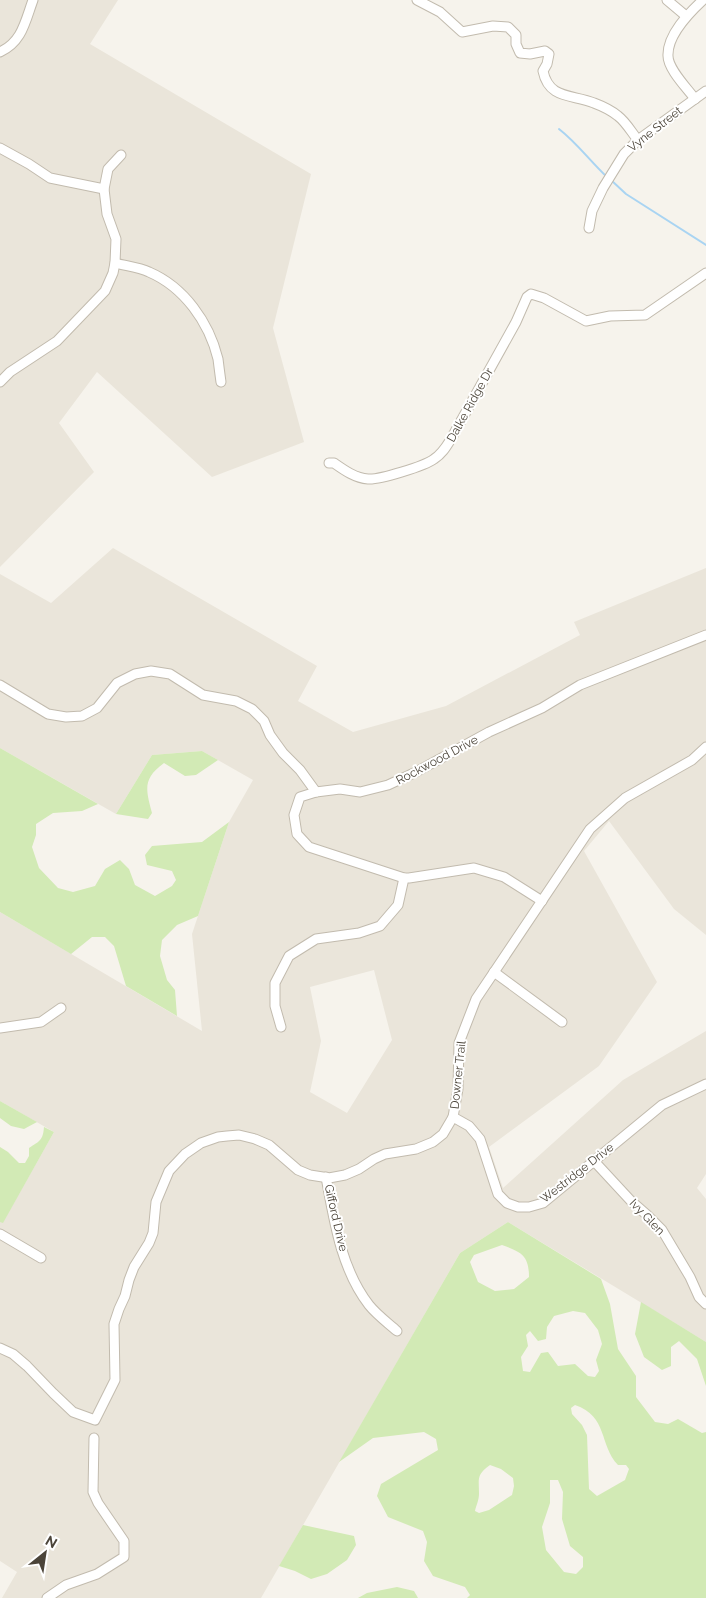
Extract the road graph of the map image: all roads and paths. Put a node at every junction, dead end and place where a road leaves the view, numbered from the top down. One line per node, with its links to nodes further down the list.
1 (34, 0): 6 (street)
2 (417, 0): 9 (street)
3 (667, 0): 5 (street)
4 (703, 0): 5 (street)
5 (686, 16): 8 (street)
6 (0, 52)
7 (706, 91): 8 (street, Vyne Street)
8 (695, 99): 9 (street, Vyne Street)
9 (638, 140): 13 (street, Vyne Street)
10 (0, 148): 12 (street)
11 (121, 155): 12 (street)
12 (104, 189): 14 (street)
13 (589, 228)
14 (115, 263): 16 (street); 17 (street)
15 (706, 273): 18 (street, Dalke Ridge Dr)
16 (0, 382)
17 (221, 382)
18 (329, 463)
19 (706, 635): 22 (street, Rockwood Drive)
20 (0, 685): 22 (street)
21 (706, 747): 24 (street, Downer Trail)
22 (316, 792): 23 (street, Rockwood Drive)
23 (404, 878): 24 (street, Rockwood Drive); 28 (street)
24 (542, 901): 25 (street, Downer Trail)
25 (494, 972): 27 (street); 31 (street, Downer Trail)
26 (61, 1008): 29 (street)
27 (562, 1022)
28 (281, 1027)
29 (0, 1028)
30 (706, 1084): 32 (street, Westridge Drive)
31 (453, 1117): 32 (street, Westridge Drive); 33 (street, Downer Trail)
32 (594, 1161): 36 (street, Ivy Glen)
33 (326, 1177): 37 (street, Gifford Drive); 38 (street, Downer Trail)
34 (0, 1234): 35 (street)
35 (41, 1258)
36 (706, 1304)
37 (397, 1331)
38 (0, 1348)
39 (94, 1438): 40 (street)
40 (47, 1598)

